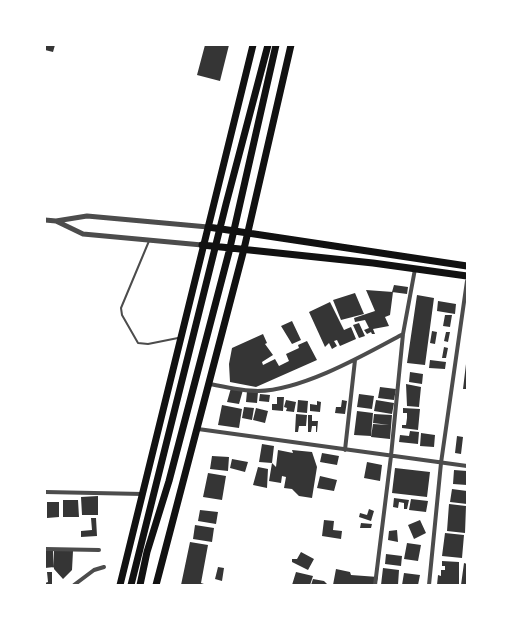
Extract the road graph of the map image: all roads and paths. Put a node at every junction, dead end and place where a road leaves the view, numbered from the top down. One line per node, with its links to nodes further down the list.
1 (253, 45): 7 (highway)
2 (268, 45): 32 (highway)
3 (276, 45): 33 (highway)
4 (290, 45): 8 (highway)
5 (45, 220): 6 (street)
6 (56, 221): 7 (street); 9 (street)
7 (208, 227): 8 (highway); 10 (highway)
8 (248, 232): 11 (highway); 12 (highway)
9 (150, 239): 10 (street); 17 (lane)
10 (202, 245): 11 (highway); 17 (highway)
11 (244, 249): 13 (highway); 19 (highway)
12 (467, 266)
13 (414, 269): 14 (highway); 16 (street)
14 (467, 276)
15 (467, 281): 23 (street)
16 (403, 334): 18 (street); 22 (street)
17 (181, 337): 26 (highway)
18 (355, 360): 19 (street); 21 (street)
19 (210, 384): 20 (highway)
20 (198, 429): 21 (street); 34 (highway)
21 (345, 450): 22 (street)
22 (392, 456): 23 (street); 35 (street)
23 (441, 463): 24 (street); 36 (street)
24 (467, 466)
25 (45, 492): 26 (street)
26 (143, 494): 31 (highway)
27 (45, 549): 28 (street)
28 (99, 550)
29 (104, 567): 30 (street)
30 (74, 585)
31 (120, 585)
32 (131, 585)
33 (140, 585)
34 (156, 585)
35 (375, 585)
36 (429, 585)

